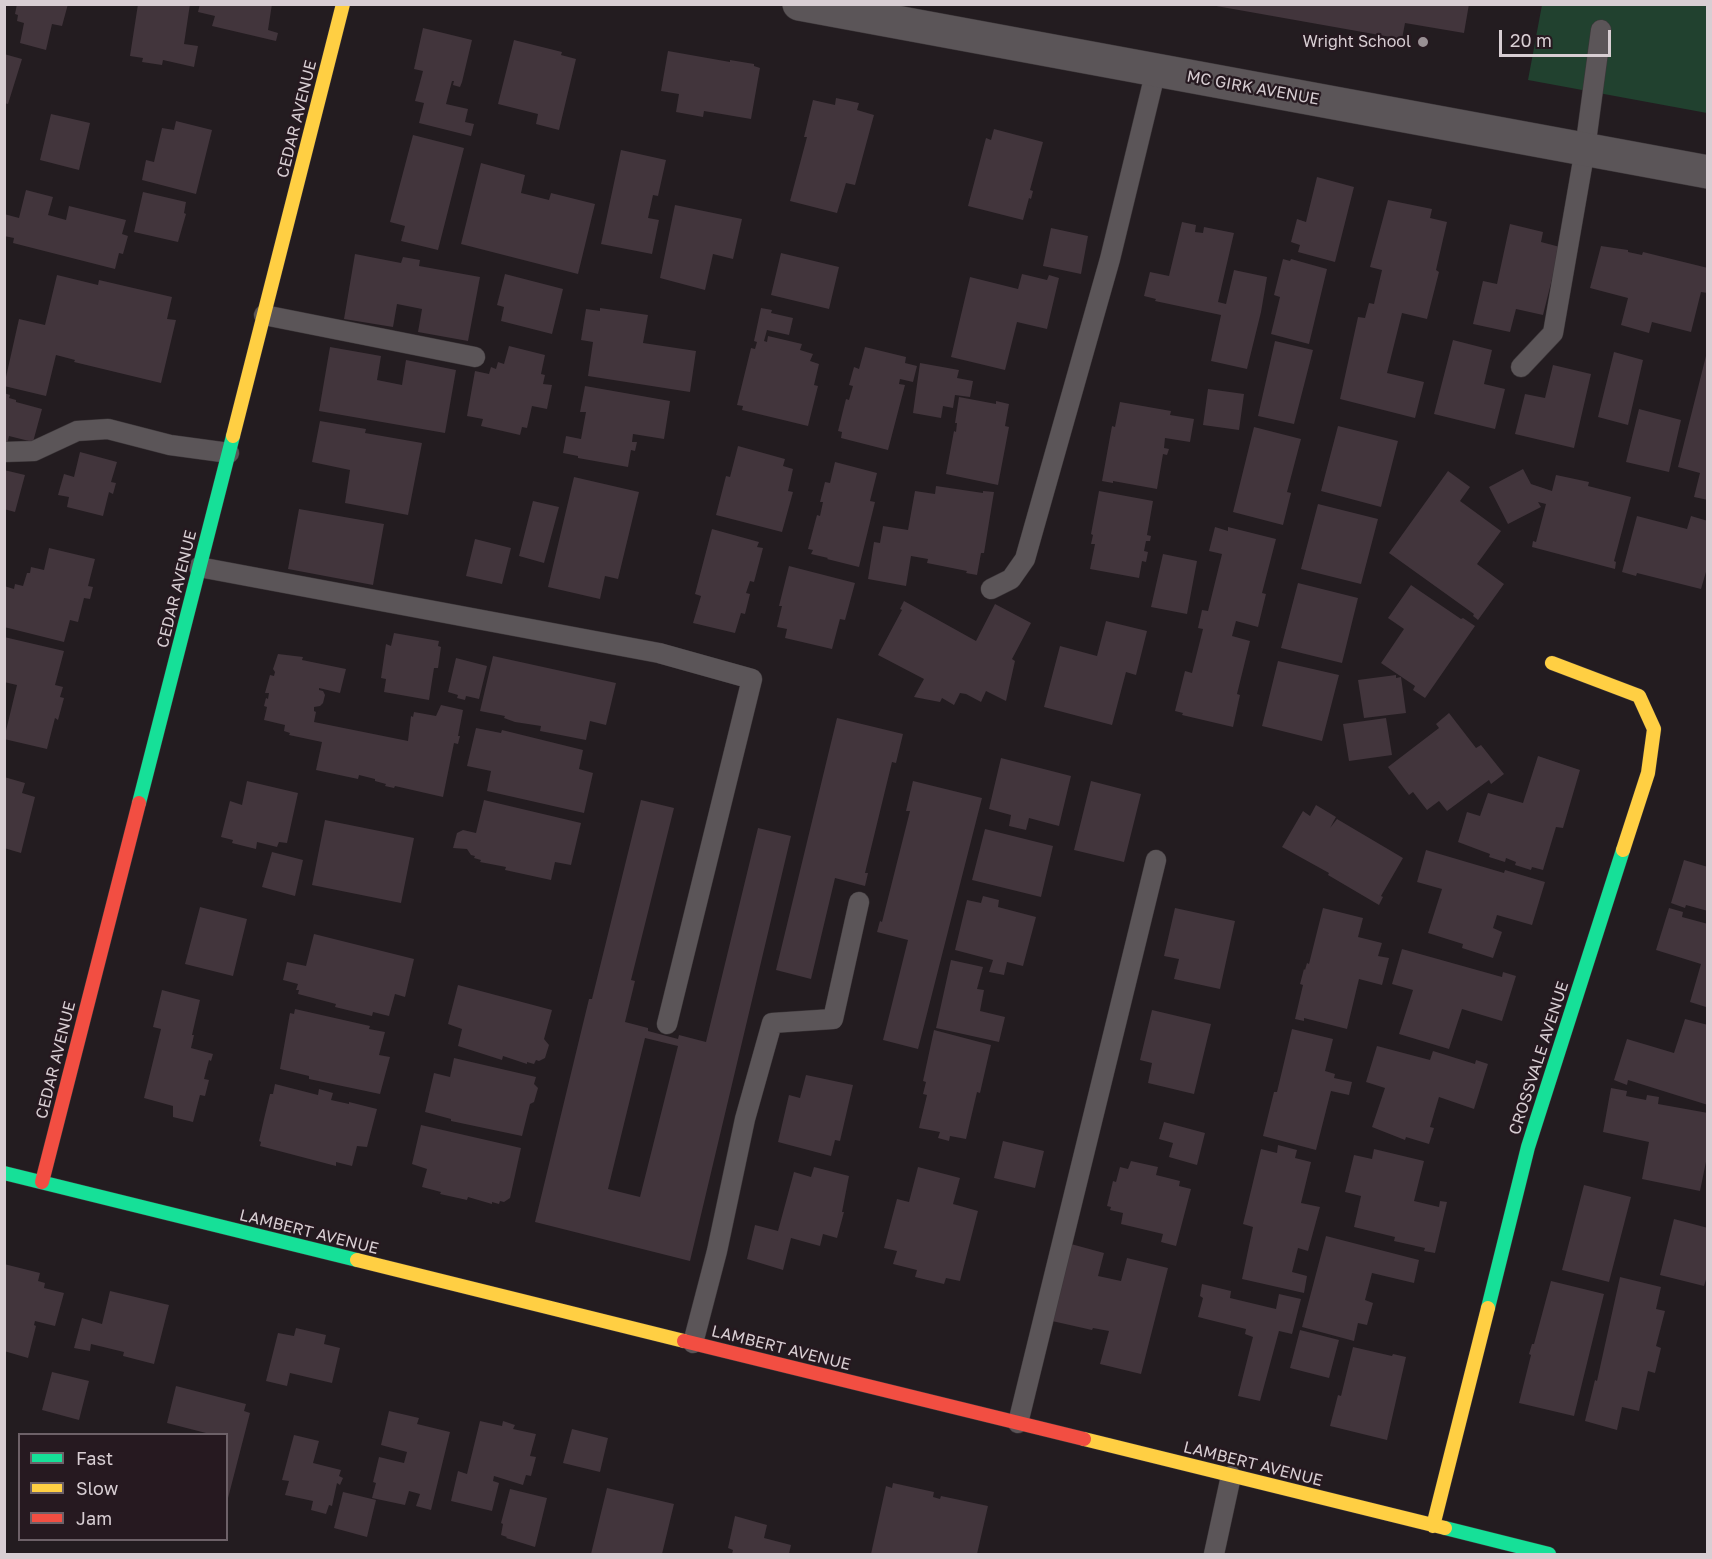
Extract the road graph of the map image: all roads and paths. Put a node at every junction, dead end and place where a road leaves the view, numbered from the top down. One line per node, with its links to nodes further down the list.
1 (343, 4): 7 (street, CEDAR AVENUE)
2 (799, 4): 4 (street, MC GIRK AVENUE)
3 (1601, 30): 5 (lane)
4 (1155, 70): 5 (street, MC GIRK AVENUE); 13 (lane)
5 (1585, 149): 6 (street, MC GIRK AVENUE); 9 (lane)
6 (1707, 171)
7 (264, 315): 8 (lane); 11 (street, CEDAR AVENUE)
8 (475, 357)
9 (1521, 367)
10 (4, 452): 11 (lane)
11 (229, 453): 12 (street, CEDAR AVENUE)
12 (199, 567): 17 (lane); 19 (street, CEDAR AVENUE)
13 (991, 590)
14 (1552, 663): 23 (street, CROSSVALE AVENUE)
15 (1156, 860): 21 (lane)
16 (859, 902): 20 (lane)
17 (667, 1024)
18 (4, 1173): 19 (street, LAMBERT AVENUE)
19 (42, 1182): 20 (street, LAMBERT AVENUE)
20 (693, 1343): 21 (street, LAMBERT AVENUE)
21 (1018, 1423): 22 (street, LAMBERT AVENUE)
22 (1232, 1476): 23 (street, LAMBERT AVENUE); 24 (lane)
23 (1433, 1526): 25 (street, LAMBERT AVENUE)
24 (1214, 1554)
25 (1549, 1554)

